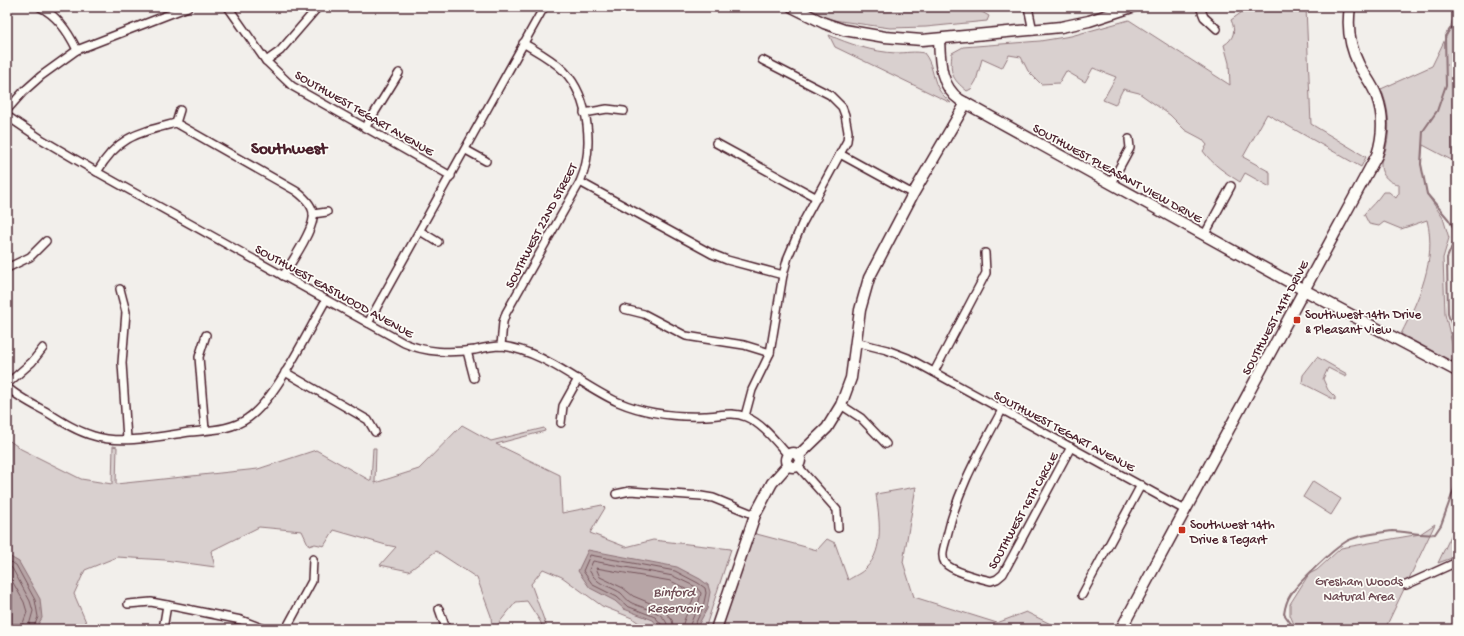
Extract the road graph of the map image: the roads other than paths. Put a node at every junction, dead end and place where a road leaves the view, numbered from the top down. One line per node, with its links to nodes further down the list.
1 (40, 7): 17 (street)
2 (188, 7): 11 (street)
3 (228, 7): 19 (street, SOUTHWEST TEGART AVENUE)
4 (318, 7): 19 (street)
5 (544, 7): 16 (street)
6 (792, 7): 15 (street)
7 (1028, 7): 14 (street)
8 (1132, 7): 12 (street)
9 (1200, 7): 13 (street)
10 (1350, 7): 52 (street, SOUTHWEST 14TH DRIVE)
11 (176, 9): 17 (street)
12 (1110, 11): 14 (street)
13 (1217, 29)
14 (1033, 31): 15 (street)
15 (939, 39): 21 (street, SOUTHWEST PLEASANT VIEW DRIVE)
16 (523, 43): 25 (street, SOUTHWEST 22ND STREET); 31 (street)
17 (77, 50): 22 (street)
18 (762, 60): 32 (street)
19 (266, 61): 28 (street, SOUTHWEST TEGART AVENUE)
20 (399, 72): 28 (street)
21 (963, 102): 37 (street, SOUTHWEST PLEASANT VIEW DRIVE); 39 (street)
22 (7, 110)
23 (180, 110): 27 (street)
24 (624, 111): 25 (street)
25 (584, 113): 36 (street, SOUTHWEST 22ND STREET)
26 (7, 116): 34 (street, SOUTHWEST EASTWOOD AVENUE)
27 (176, 123): 34 (street); 42 (street)
28 (365, 128): 35 (street, SOUTHWEST TEGART AVENUE)
29 (1129, 139): 37 (street)
30 (716, 143): 40 (street)
31 (466, 150): 33 (street); 35 (street)
32 (840, 154): 39 (street); 40 (street)
33 (486, 161)
34 (97, 172): 50 (street, SOUTHWEST EASTWOOD AVENUE)
35 (451, 176): 43 (street)
36 (580, 182): 49 (street); 58 (street, SOUTHWEST 22ND STREET)
37 (1111, 183): 44 (street, SOUTHWEST PLEASANT VIEW DRIVE)
38 (1231, 186): 44 (street)
39 (912, 194): 57 (street)
40 (817, 198): 49 (street)
41 (327, 212): 42 (street)
42 (313, 214): 50 (street)
43 (420, 231): 46 (street); 55 (street)
44 (1205, 234): 52 (street, SOUTHWEST PLEASANT VIEW DRIVE)
45 (46, 241): 48 (street)
46 (438, 242)
47 (985, 253): 64 (street)
48 (7, 268)
49 (783, 274): 61 (street)
50 (283, 276): 53 (street, SOUTHWEST EASTWOOD AVENUE)
51 (120, 289): 75 (street)
52 (1304, 290): 62 (street, SOUTHWEST PLEASANT VIEW DRIVE); 81 (street, SOUTHWEST 14TH DRIVE)
53 (326, 300): 55 (street, SOUTHWEST EASTWOOD AVENUE); 63 (street)
54 (624, 309): 61 (street)
55 (368, 323): 60 (street, SOUTHWEST EASTWOOD AVENUE)
56 (206, 335): 73 (street)
57 (856, 342): 64 (street, SOUTHWEST TEGART AVENUE); 69 (street)
58 (501, 346): 60 (street, SOUTHWEST EASTWOOD AVENUE); 66 (street, SOUTHWEST EASTWOOD AVENUE)
59 (43, 348): 67 (street)
60 (467, 350): 65 (street)
61 (770, 353): 71 (street)
62 (1456, 371)
63 (285, 372): 73 (street); 74 (street)
64 (934, 372): 70 (street, SOUTHWEST TEGART AVENUE)
65 (474, 378)
66 (578, 379): 71 (street, SOUTHWEST EASTWOOD AVENUE); 72 (street)
67 (7, 384)
68 (7, 387): 75 (street)
69 (841, 405): 76 (street); 78 (street)
70 (1002, 410): 77 (street, SOUTHWEST TEGART AVENUE); 77 (street, SOUTHWEST 16TH CIRCLE)
71 (745, 416): 78 (street)
72 (561, 423)
73 (206, 430): 75 (street)
74 (375, 432)
75 (127, 439)
76 (886, 444)
77 (1071, 447): 79 (street, SOUTHWEST TEGART AVENUE)
78 (793, 460): 82 (street); 83 (street)
79 (1141, 485): 81 (street, SOUTHWEST TEGART AVENUE); 87 (street)
80 (616, 494): 82 (street)
81 (1185, 510): 96 (street, SOUTHWEST 14TH DRIVE)
82 (755, 515): 95 (street)
83 (838, 528)
84 (313, 559): 93 (street)
85 (1457, 562): 86 (street)
86 (1406, 585)
87 (1082, 595)
88 (128, 604): 89 (street)
89 (167, 605): 91 (street); 92 (street)
90 (439, 609): 94 (street)
91 (163, 629)
92 (264, 629)
93 (286, 629)
94 (446, 629)
95 (716, 629)
96 (1120, 629)

